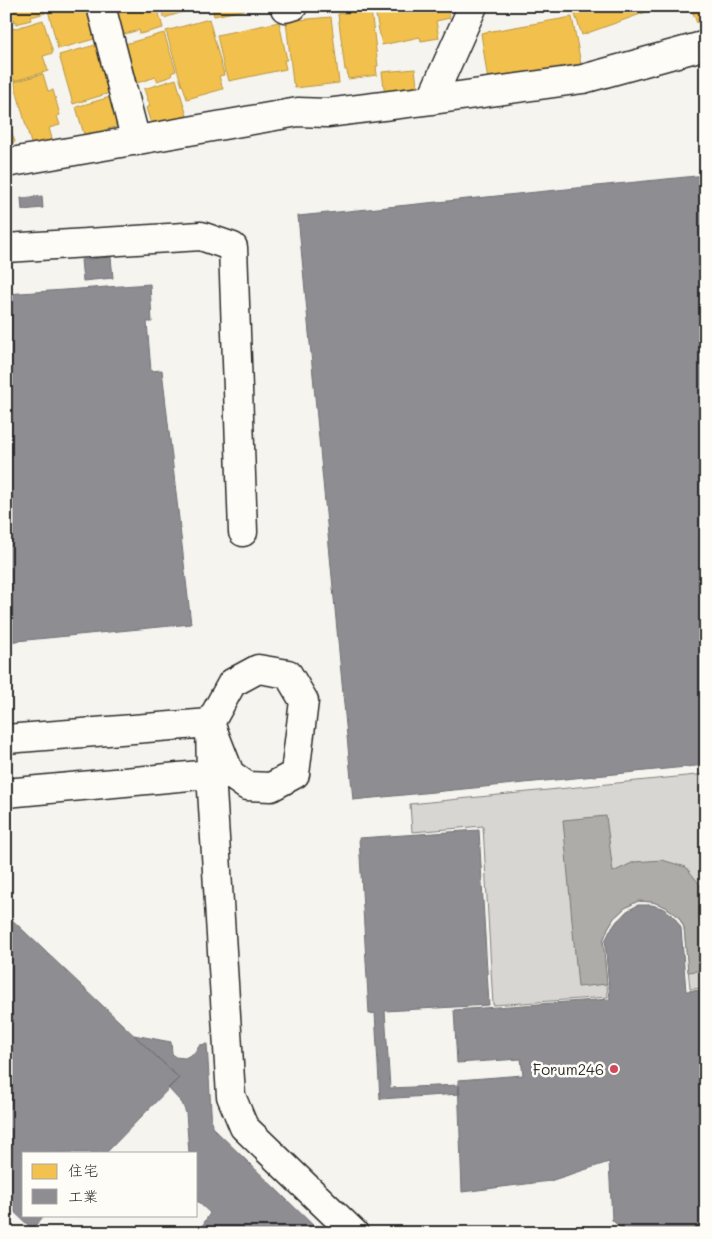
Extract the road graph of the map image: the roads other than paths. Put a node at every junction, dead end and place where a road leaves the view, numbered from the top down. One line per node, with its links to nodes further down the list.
1 (101, 6): 5 (street)
2 (473, 6): 4 (street)
3 (706, 44): 4 (street)
4 (431, 100): 5 (street)
5 (136, 141): 6 (street)
6 (6, 163)
7 (6, 248): 8 (street)
8 (243, 532)
9 (6, 739): 10 (street)
10 (211, 774): 11 (street); 12 (street)
11 (6, 793)
12 (354, 1233)

